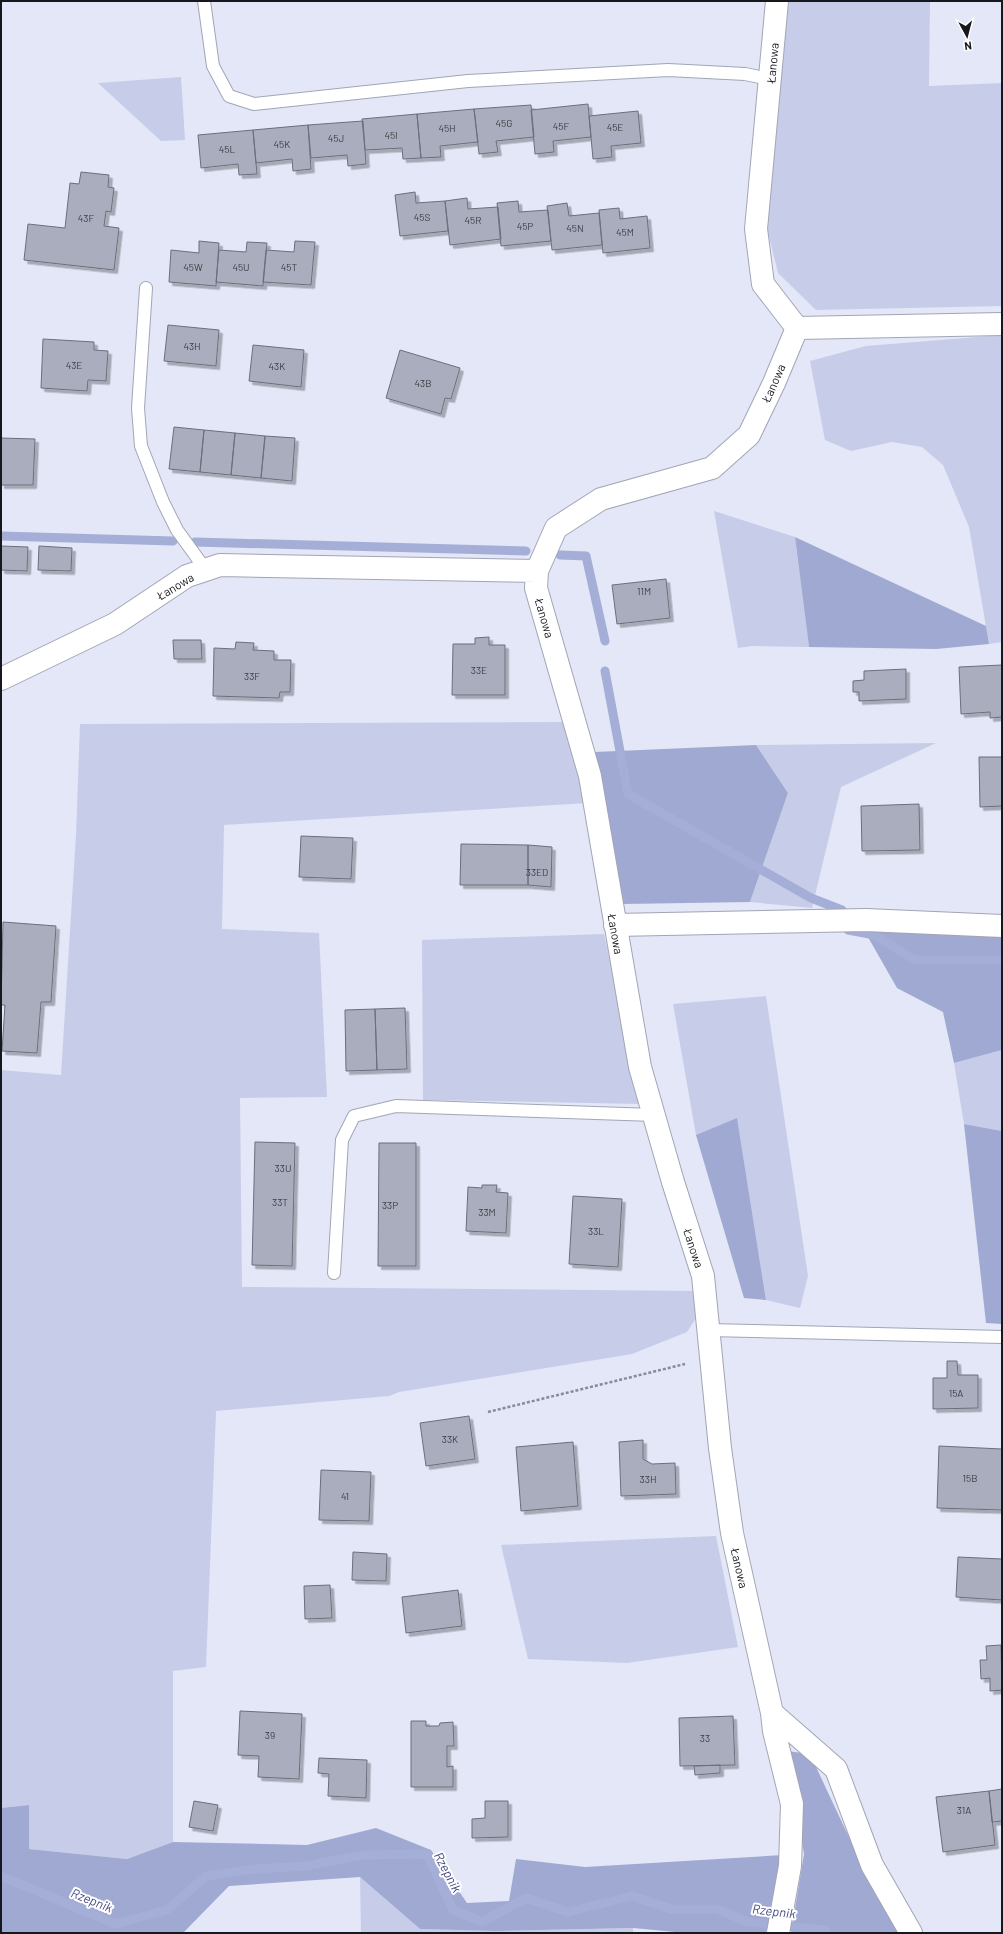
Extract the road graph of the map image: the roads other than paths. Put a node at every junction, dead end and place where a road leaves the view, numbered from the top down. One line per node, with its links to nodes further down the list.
1 (204, 1): 3 (lane)
2 (777, 1): 3 (street, Łanowa)
3 (770, 79): 6 (street, Łanowa)
4 (146, 288): 7 (lane)
5 (1002, 324): 6 (street)
6 (797, 328): 8 (street, Łanowa)
7 (206, 570): 8 (street, Łanowa); 9 (street, Łanowa)
8 (536, 572): 10 (street, Łanowa)
9 (1, 679)
10 (615, 925): 11 (street); 12 (street, Łanowa)
11 (1002, 926)
12 (654, 1116): 13 (lane); 14 (street, Łanowa)
13 (334, 1273)
14 (708, 1330): 15 (lane); 16 (street, Łanowa)
15 (1002, 1337)
16 (772, 1713): 17 (street, Łanowa); 18 (street)
17 (778, 1933)
18 (911, 1933)

